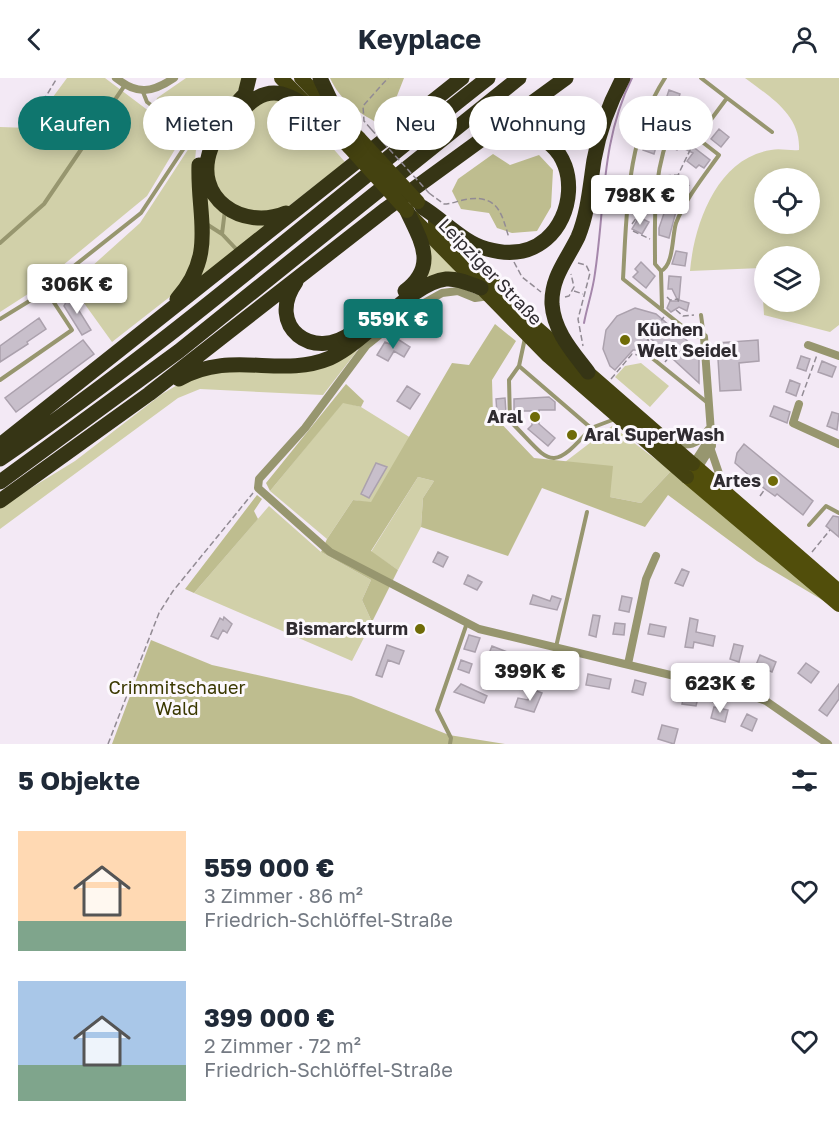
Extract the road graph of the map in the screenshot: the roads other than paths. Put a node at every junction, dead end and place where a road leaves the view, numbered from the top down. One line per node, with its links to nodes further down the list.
1 (116, 78): 14 (street)
2 (174, 78): 15 (street)
3 (249, 78): 17 (highway)
4 (280, 78): 19 (highway, Leipziger Straße)
5 (301, 78): 20 (highway, Leipziger Straße)
6 (320, 78): 21 (highway)
7 (462, 78): 34 (highway)
8 (488, 78): 66 (highway)
9 (519, 78): 69 (highway)
10 (566, 78): 22 (highway)
11 (623, 78): 54 (highway)
12 (665, 78): 44 (lane)
13 (701, 78): 23 (lane)
14 (125, 85): 15 (street); 38 (lane)
15 (143, 91): 16 (lane)
16 (145, 96)
17 (243, 96)
18 (287, 96): 33 (highway)
19 (300, 96)
20 (319, 96)
21 (329, 96)
22 (542, 96)
23 (727, 98): 24 (lane); 25 (lane)
24 (713, 116)
25 (772, 132)
26 (183, 150): 42 (lane)
27 (202, 150): 36 (highway)
28 (361, 150): 35 (highway, Leipziger Straße, bridge)
29 (469, 150): 41 (highway)
30 (552, 150): 35 (highway)
31 (662, 150): 40 (lane)
32 (713, 150): 40 (lane)
33 (225, 206): 34 (highway); 37 (lane)
34 (300, 207): 39 (highway)
35 (416, 207): 41 (highway); 43 (highway, Leipziger Straße); 54 (highway, Leipziger Straße)
36 (203, 220): 37 (lane); 47 (highway)
37 (222, 234): 39 (lane)
38 (0, 243)
39 (242, 255): 47 (highway)
40 (661, 271): 44 (lane)
41 (303, 273): 56 (highway)
42 (51, 284): 46 (lane); 55 (lane)
43 (485, 292): 48 (highway, Leipziger Straße); 56 (highway); 78 (street)
44 (662, 309): 49 (lane)
45 (701, 315): 49 (lane)
46 (0, 319)
47 (157, 321): 64 (highway)
48 (526, 335): 53 (lane); 59 (highway, Leipziger Straße)
49 (704, 337): 58 (street)
50 (808, 345): 51 (street)
51 (839, 356)
52 (652, 358): 58 (lane)
53 (519, 366): 61 (lane); 61 (lane)
54 (588, 372): 62 (highway, Leipziger Straße)
55 (0, 380)
56 (149, 394): 71 (highway)
57 (799, 404): 63 (street)
58 (709, 405): 60 (street)
59 (618, 417): 61 (lane); 68 (highway, Leipziger Straße)
60 (711, 424): 62 (street); 65 (street); 67 (street)
61 (591, 428)
62 (668, 443): 67 (highway, Leipziger Straße)
63 (839, 444)
64 (0, 445)
65 (711, 450): 67 (street); 70 (street)
66 (0, 459)
67 (696, 466): 68 (street); 70 (main road, Leipziger Straße)
68 (687, 477): 77 (main road, Leipziger Straße)
69 (0, 482)
70 (725, 492): 76 (main road, Leipziger Straße)
71 (0, 501)
72 (587, 512): 79 (lane)
73 (839, 513): 74 (lane)
74 (809, 525)
75 (656, 556): 80 (street)
76 (839, 591)
77 (839, 605)
78 (467, 623): 79 (street); 81 (lane)
79 (556, 648): 80 (street)
80 (628, 664): 82 (street)
81 (450, 744)
82 (828, 744)

